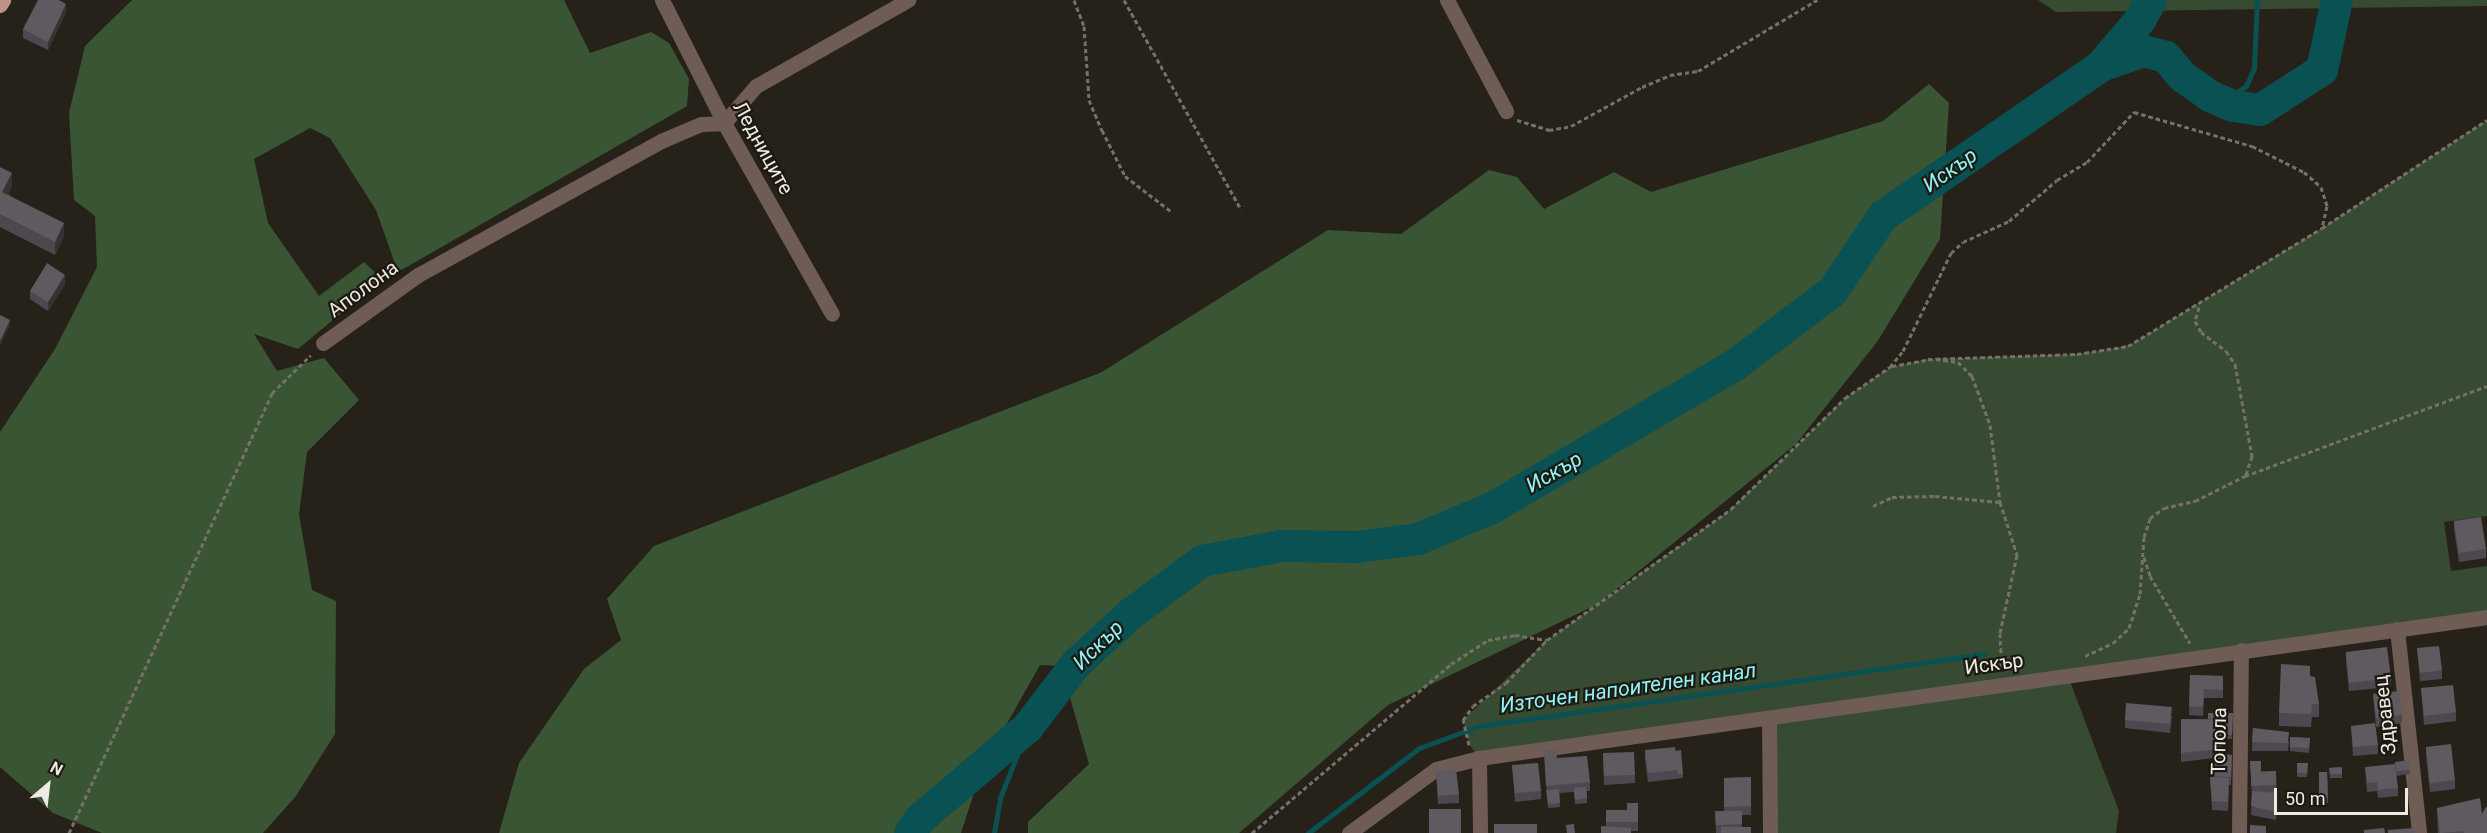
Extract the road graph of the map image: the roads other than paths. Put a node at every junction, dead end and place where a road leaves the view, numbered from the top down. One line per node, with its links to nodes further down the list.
1 (3, 0): 5 (main road)
2 (662, 0): 7 (street, Ледниците)
3 (908, 0): 7 (street)
4 (1447, 0): 6 (street)
5 (0, 5)
6 (1506, 111)
7 (724, 123): 8 (street, Ледниците); 9 (street, Аполона)
8 (832, 314)
9 (323, 343)
10 (2487, 617): 11 (street, Искър)
11 (2397, 629): 12 (street, Искър); 19 (street, Здравец)
12 (2241, 650): 13 (street, Искър); 18 (street, Топола)
13 (1769, 718): 14 (street, Искър); 17 (street)
14 (1479, 758): 15 (street, Искър); 16 (street)
15 (1349, 833)
16 (1480, 833)
17 (1770, 833)
18 (2239, 833)
19 (2419, 833)

